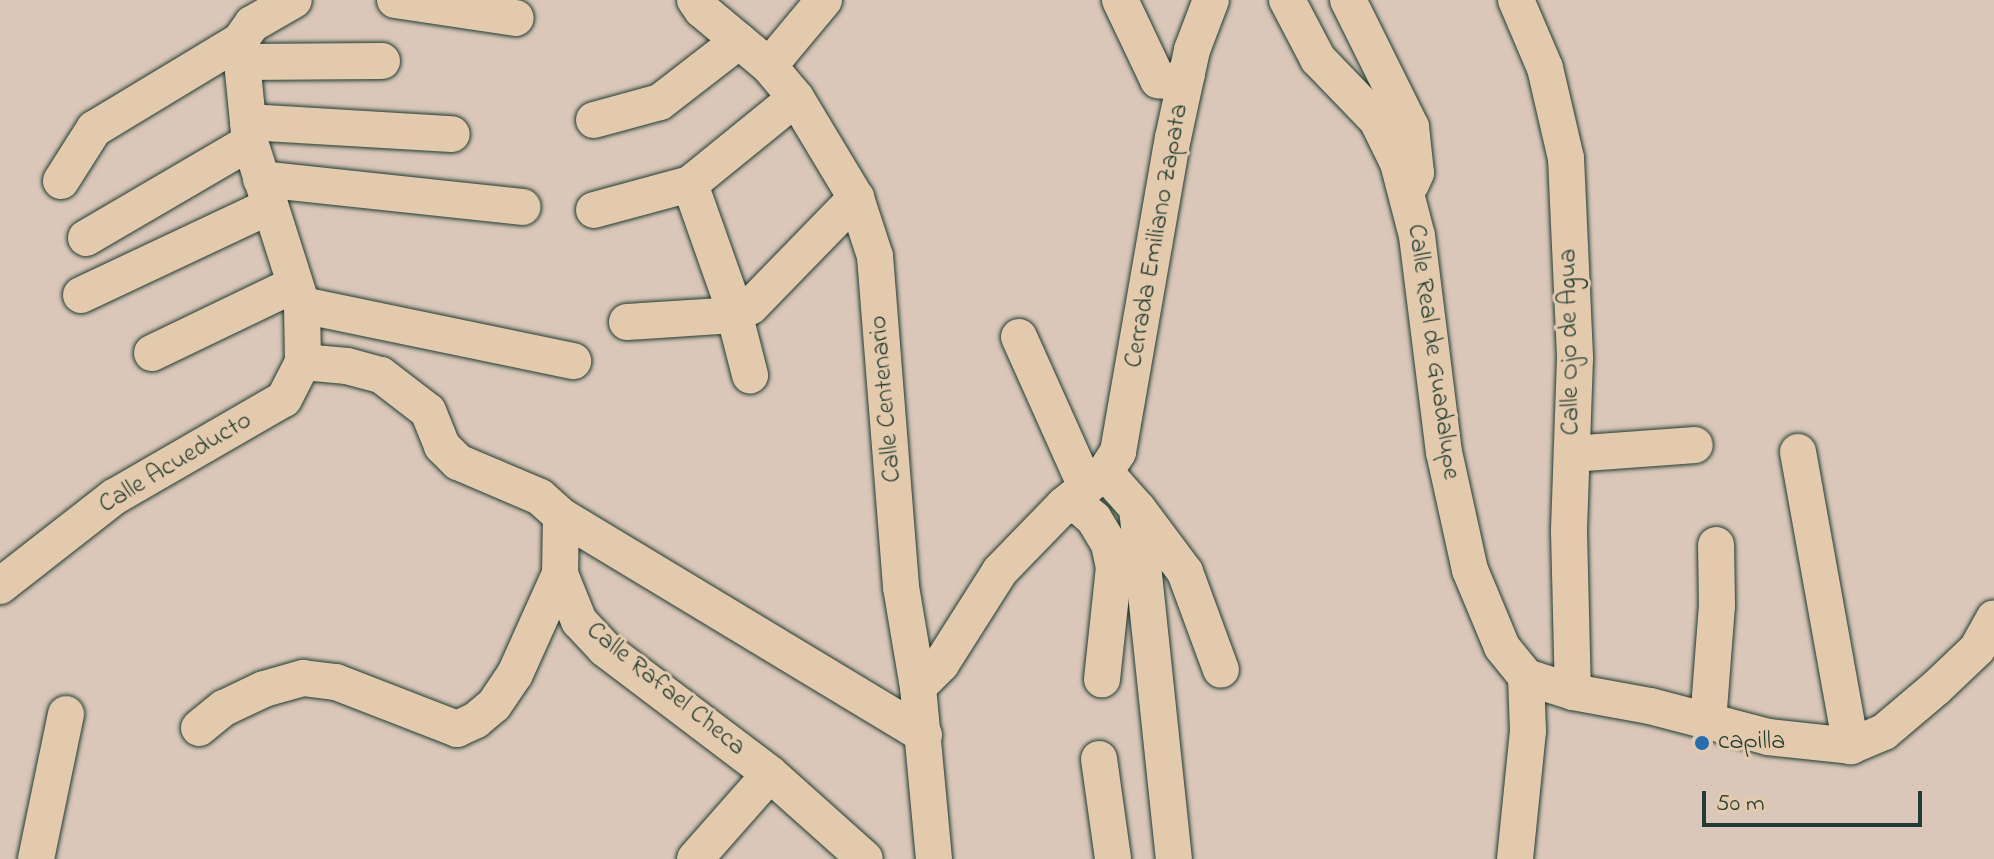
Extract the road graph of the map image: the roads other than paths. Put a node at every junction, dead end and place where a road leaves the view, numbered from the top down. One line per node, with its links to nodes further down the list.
1 (294, 0): 11 (street)
2 (395, 0): 10 (street)
3 (695, 0): 12 (street, Calle Centenario)
4 (824, 0): 14 (street)
5 (1120, 0): 15 (street)
6 (1211, 0): 15 (street, Cerrada Emiliano Zapata)
7 (1287, 0): 23 (street, Calle Real de Guadalupe)
8 (1348, 0): 23 (street)
9 (1516, 0): 39 (street, Calle Ojo de Agua)
10 (516, 18)
11 (244, 32): 13 (street); 18 (street); 20 (street)
12 (739, 41): 14 (street, Calle Centenario); 17 (street)
13 (382, 61)
14 (769, 66): 16 (street, Calle Centenario)
15 (1187, 74): 40 (street, Cerrada Emiliano Zapata)
16 (796, 98): 21 (street); 24 (street, Calle Centenario)
17 (594, 120)
18 (249, 132): 19 (street); 22 (street); 27 (street)
19 (452, 134)
20 (61, 181)
21 (690, 184): 26 (street); 30 (street)
22 (265, 192): 25 (street); 28 (street); 29 (street)
23 (1407, 193): 48 (street, Calle Real de Guadalupe)
24 (856, 198): 30 (street); 50 (street, Calle Centenario)
25 (523, 207)
26 (594, 210)
27 (86, 238)
28 (81, 295)
29 (297, 295): 33 (street); 34 (street); 35 (street)
30 (734, 315): 31 (street); 36 (street)
31 (627, 322)
32 (1019, 337): 40 (street)
33 (152, 353)
34 (573, 361)
35 (303, 362): 42 (street); 45 (street, Calle Acueducto)
36 (750, 375)
37 (1695, 445): 39 (street)
38 (1798, 452): 56 (street)
39 (1572, 454): 51 (street, Calle Ojo de Agua)
40 (1085, 488): 41 (street); 49 (street); 50 (street, Cerrada Emiliano Zapata)
41 (1137, 508): 47 (street); 64 (street)
42 (561, 516): 44 (street, Calle Rafael Checa); 55 (street)
43 (1716, 545): 53 (street)
44 (560, 574): 54 (street); 58 (street, Calle Rafael Checa)
45 (0, 586)
46 (1994, 618): 56 (street)
47 (1221, 670)
48 (1526, 677): 51 (street); 65 (street)
49 (1102, 679)
50 (918, 687): 55 (street, Calle Centenario)
51 (1573, 692): 53 (street)
52 (66, 714): 59 (street)
53 (1708, 722): 56 (street)
54 (199, 728)
55 (924, 735): 62 (street, Calle Centenario)
56 (1851, 746)
57 (1099, 759): 63 (street)
58 (770, 774): 60 (street); 61 (street, Calle Rafael Checa)
59 (36, 859)
60 (695, 859)
61 (865, 859)
62 (934, 859)
63 (1113, 859)
64 (1174, 859)
65 (1515, 859)

